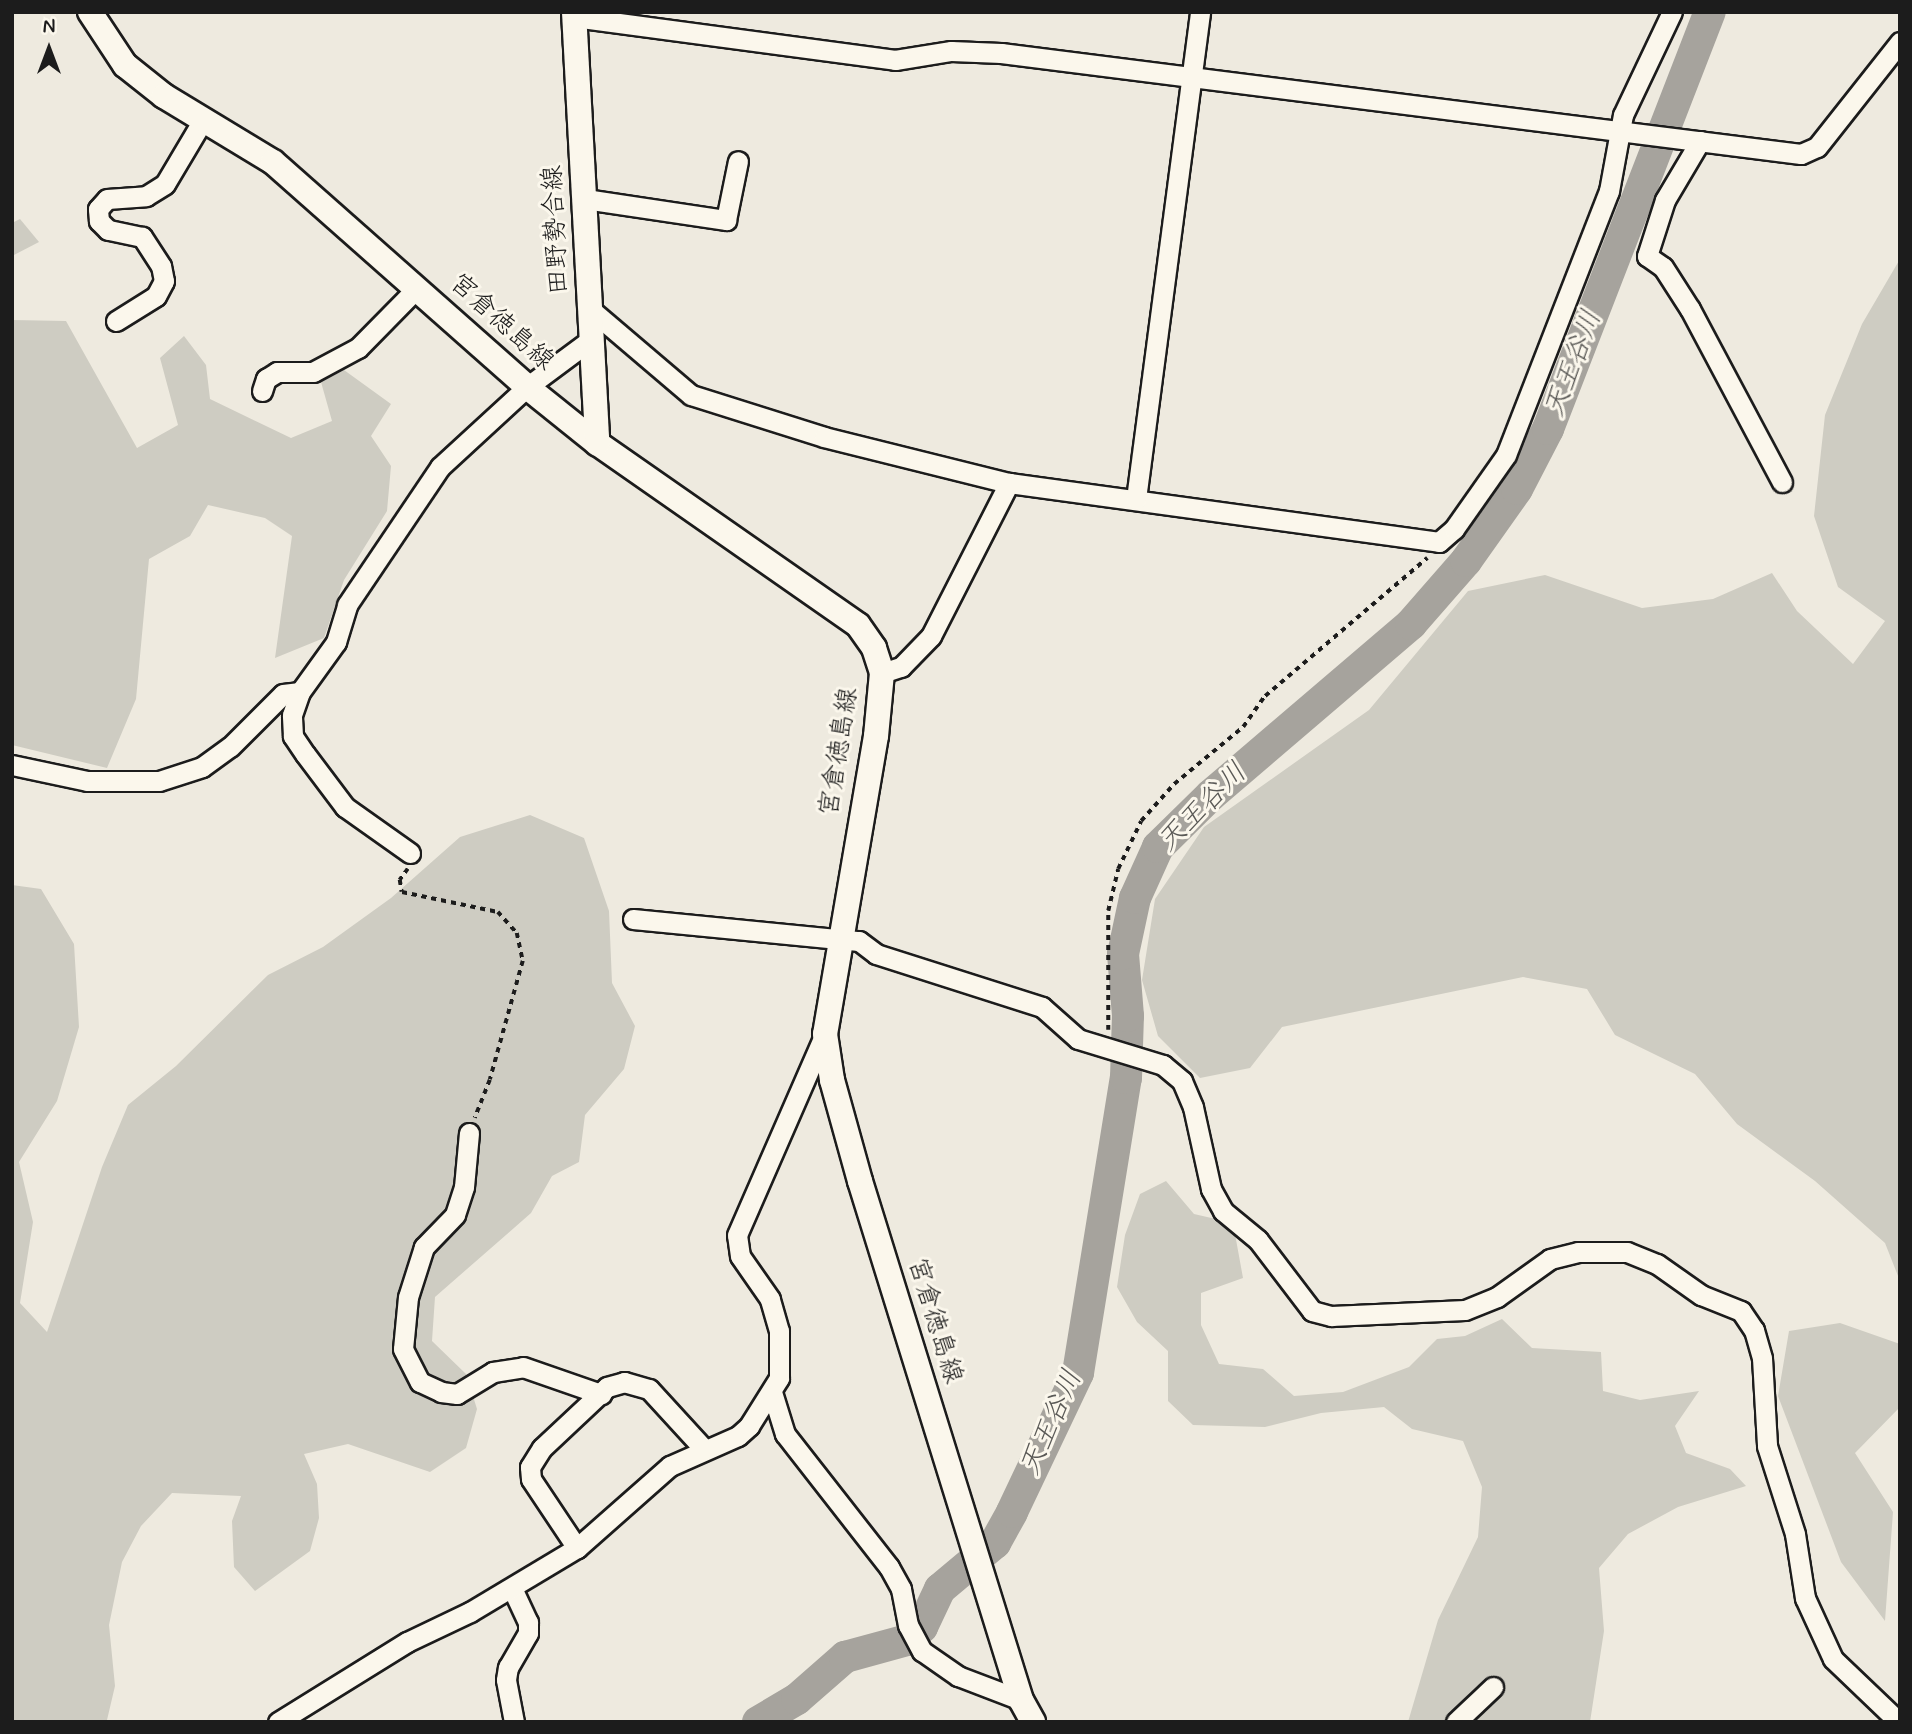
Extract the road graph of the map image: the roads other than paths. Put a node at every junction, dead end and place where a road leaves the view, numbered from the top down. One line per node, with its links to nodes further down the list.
1 (90, 12): 7 (main road, 宮倉徳島線)
2 (1200, 12): 6 (street)
3 (1672, 12): 8 (street)
4 (574, 15): 6 (street); 11 (main road, 田野勢合線)
5 (1900, 41): 9 (street)
6 (1192, 76): 8 (street); 21 (street)
7 (203, 120): 12 (main road, 宮倉徳島線); 14 (street)
8 (1624, 133): 9 (street); 21 (street)
9 (1695, 141): 19 (street)
10 (738, 161): 11 (street)
11 (585, 199): 13 (main road, 田野勢合線)
12 (417, 288): 16 (main road, 宮倉徳島線); 17 (street)
13 (592, 310): 15 (main road, 田野勢合線); 20 (street)
14 (116, 321)
15 (593, 338): 16 (street); 18 (main road, 田野勢合線)
16 (527, 387): 18 (main road, 宮倉徳島線); 23 (street)
17 (262, 391)
18 (597, 443): 22 (main road, 宮倉徳島線)
19 (1782, 482)
20 (1009, 483): 21 (street); 22 (street)
21 (1136, 499)
22 (882, 673): 27 (main road, 宮倉徳島線)
23 (300, 692): 24 (street); 25 (street)
24 (12, 765)
25 (410, 853)
26 (633, 919): 27 (street)
27 (838, 941): 28 (main road, 宮倉徳島線); 41 (street)
28 (825, 1034): 30 (street); 36 (main road, 宮倉徳島線)
29 (469, 1133): 31 (street)
30 (772, 1392): 32 (street); 36 (street)
31 (601, 1394): 32 (street); 33 (street)
32 (703, 1448): 33 (street)
33 (577, 1548): 34 (street)
34 (512, 1588): 37 (street); 38 (street)
35 (1493, 1687): 40 (street)
36 (1021, 1700): 39 (main road, 宮倉徳島線)
37 (278, 1722)
38 (514, 1722)
39 (1033, 1722)
40 (1456, 1722)
41 (1899, 1722)

